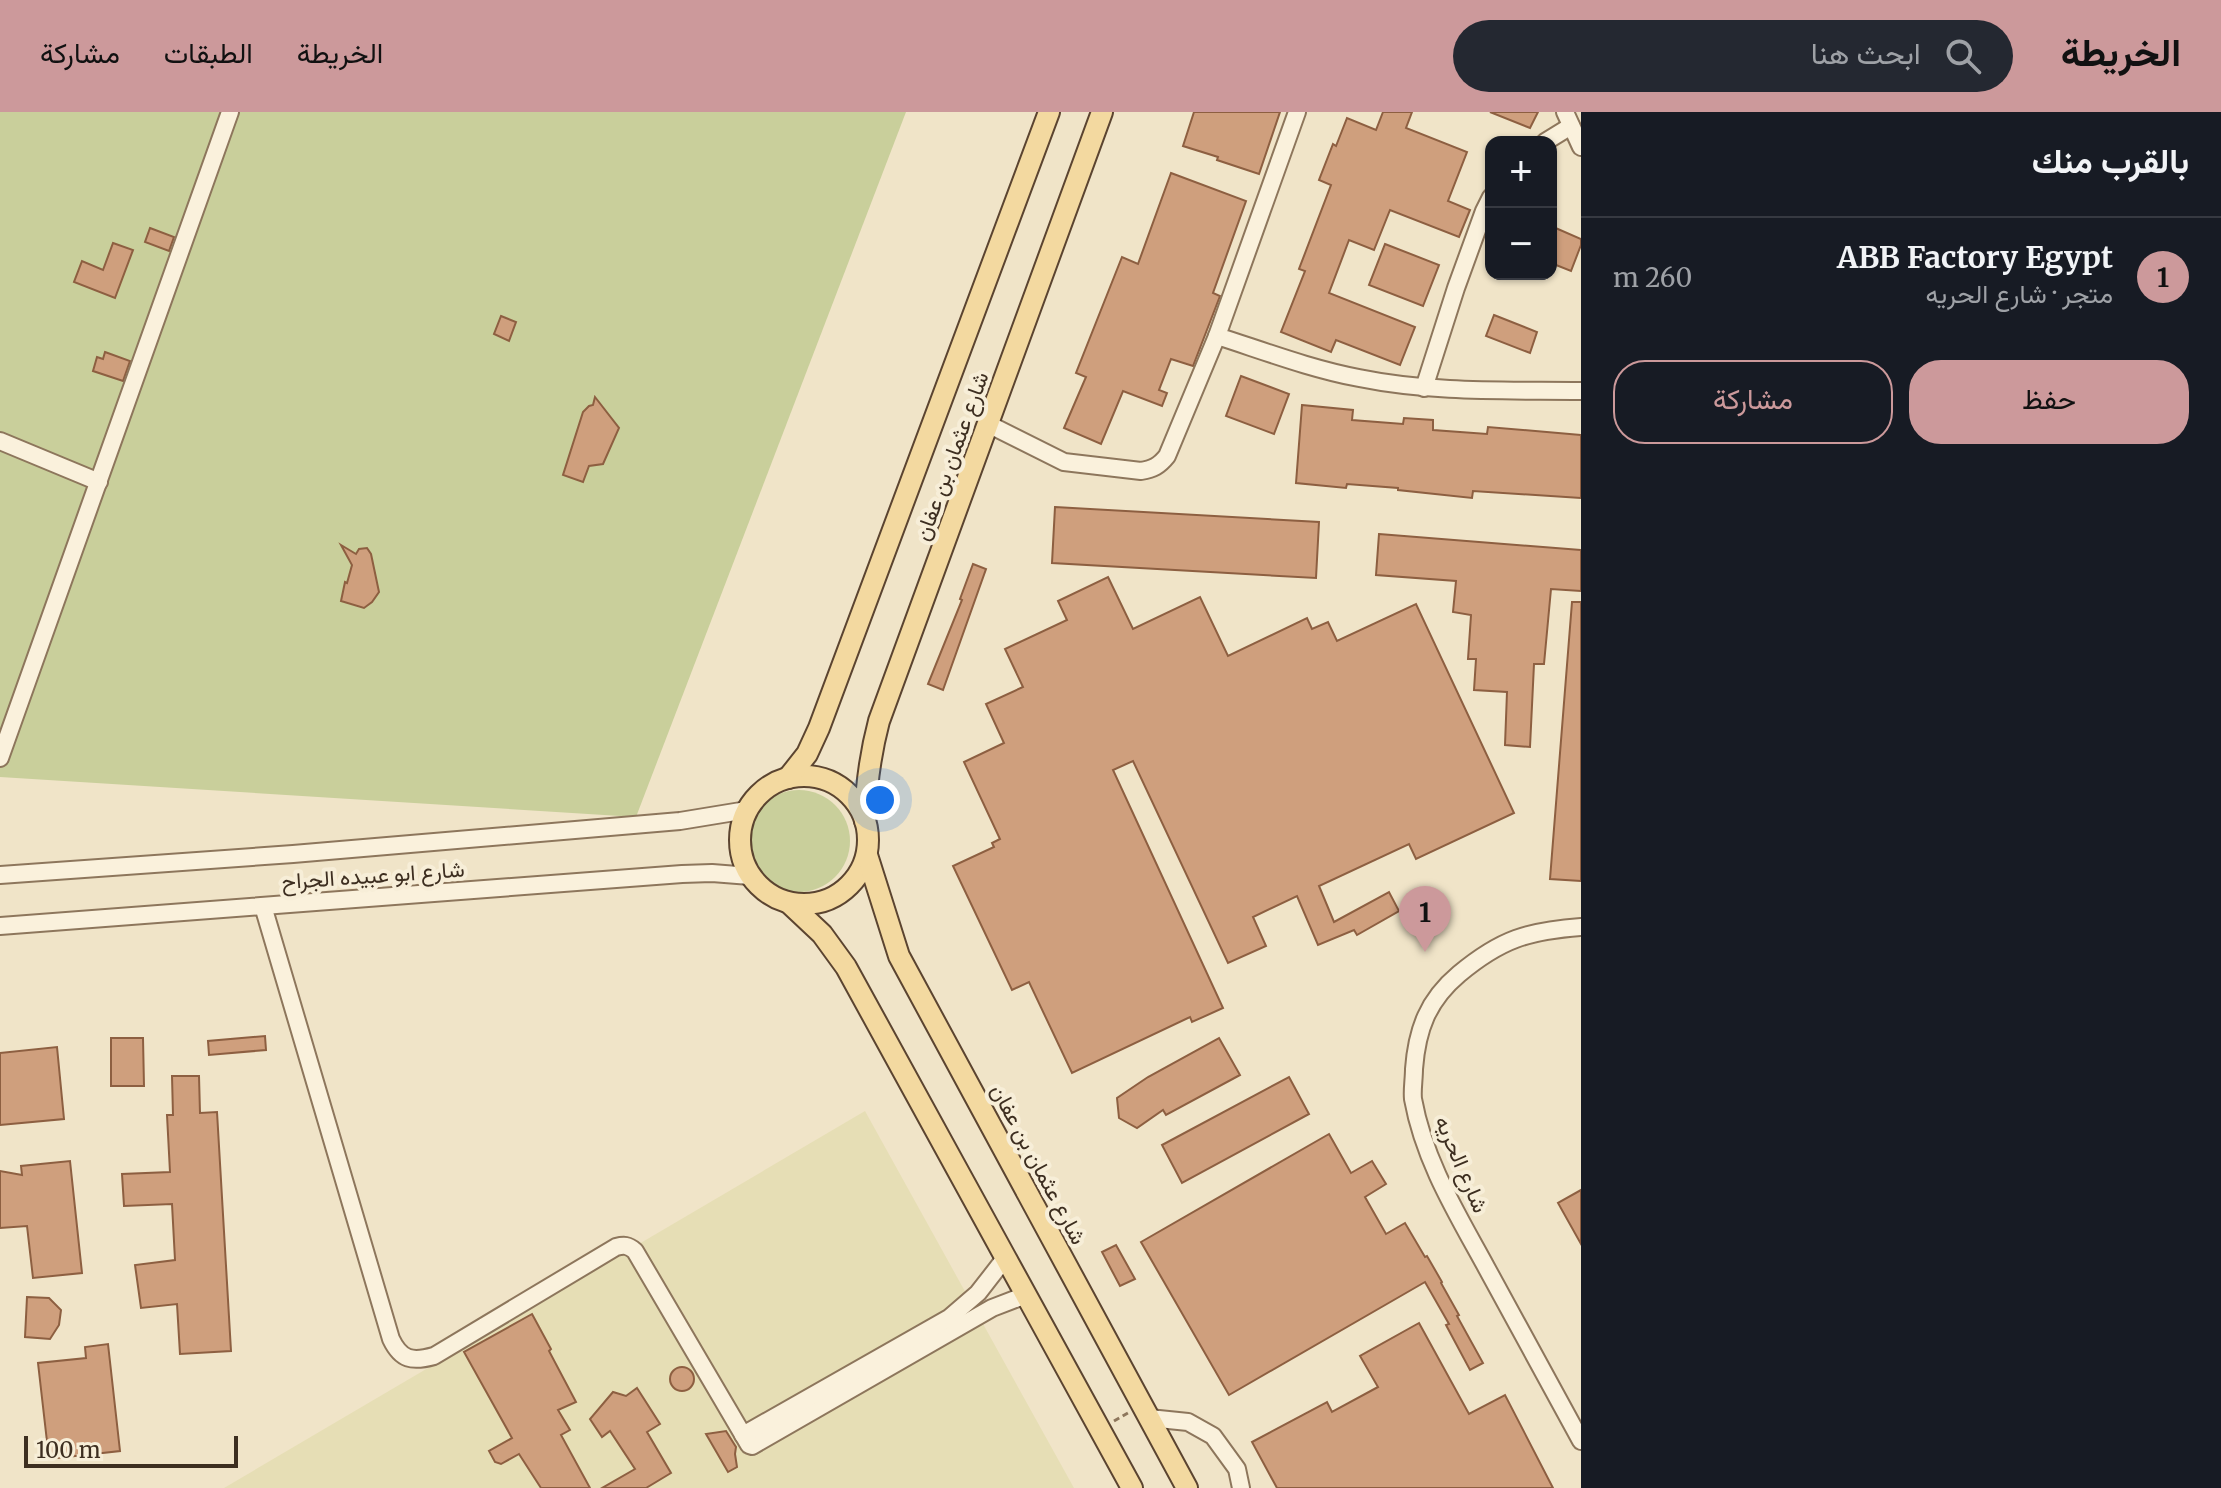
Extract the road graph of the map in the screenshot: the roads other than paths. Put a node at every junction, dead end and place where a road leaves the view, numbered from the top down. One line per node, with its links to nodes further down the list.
1 (230, 112): 14 (street)
2 (1049, 112): 16 (main road, شارع عثمان بن عفان)
3 (1102, 112): 12 (main road, شارع عثمان بن عفان)
4 (1297, 112): 9 (street)
5 (1568, 119): 6 (street); 7 (street)
6 (1551, 136)
7 (1581, 147)
8 (1486, 208): 10 (street)
9 (1217, 336): 10 (street); 12 (street)
10 (1424, 388): 11 (street)
11 (1581, 391)
12 (988, 424): 18 (main road, شارع عثمان بن عفان)
13 (0, 441): 14 (street)
14 (99, 482): 15 (street)
15 (0, 758)
16 (788, 778): 17 (main road); 18 (main road)
17 (747, 810): 20 (street, شارع ابو عبيده الجراح); 21 (main road)
18 (865, 821): 19 (main road)
19 (867, 855): 22 (main road); 28 (main road, شارع عثمان بن عفان)
20 (0, 875)
21 (750, 876): 22 (main road); 23 (street, شارع ابو عبيده الجراح)
22 (789, 903): 26 (main road)
23 (263, 906): 24 (street, شارع ابو عبيده الجراح); 29 (street)
24 (0, 926)
25 (1581, 927): 30 (street, شارع الحريه)
26 (1006, 1257): 27 (main road); 29 (street)
27 (1026, 1295): 29 (street); 31 (main road)
28 (1145, 1412): 32 (main road, شارع عثمان بن عفان); 33 (street)
29 (743, 1435)
30 (1581, 1441)
31 (1132, 1488)
32 (1187, 1488)
33 (1241, 1488)

